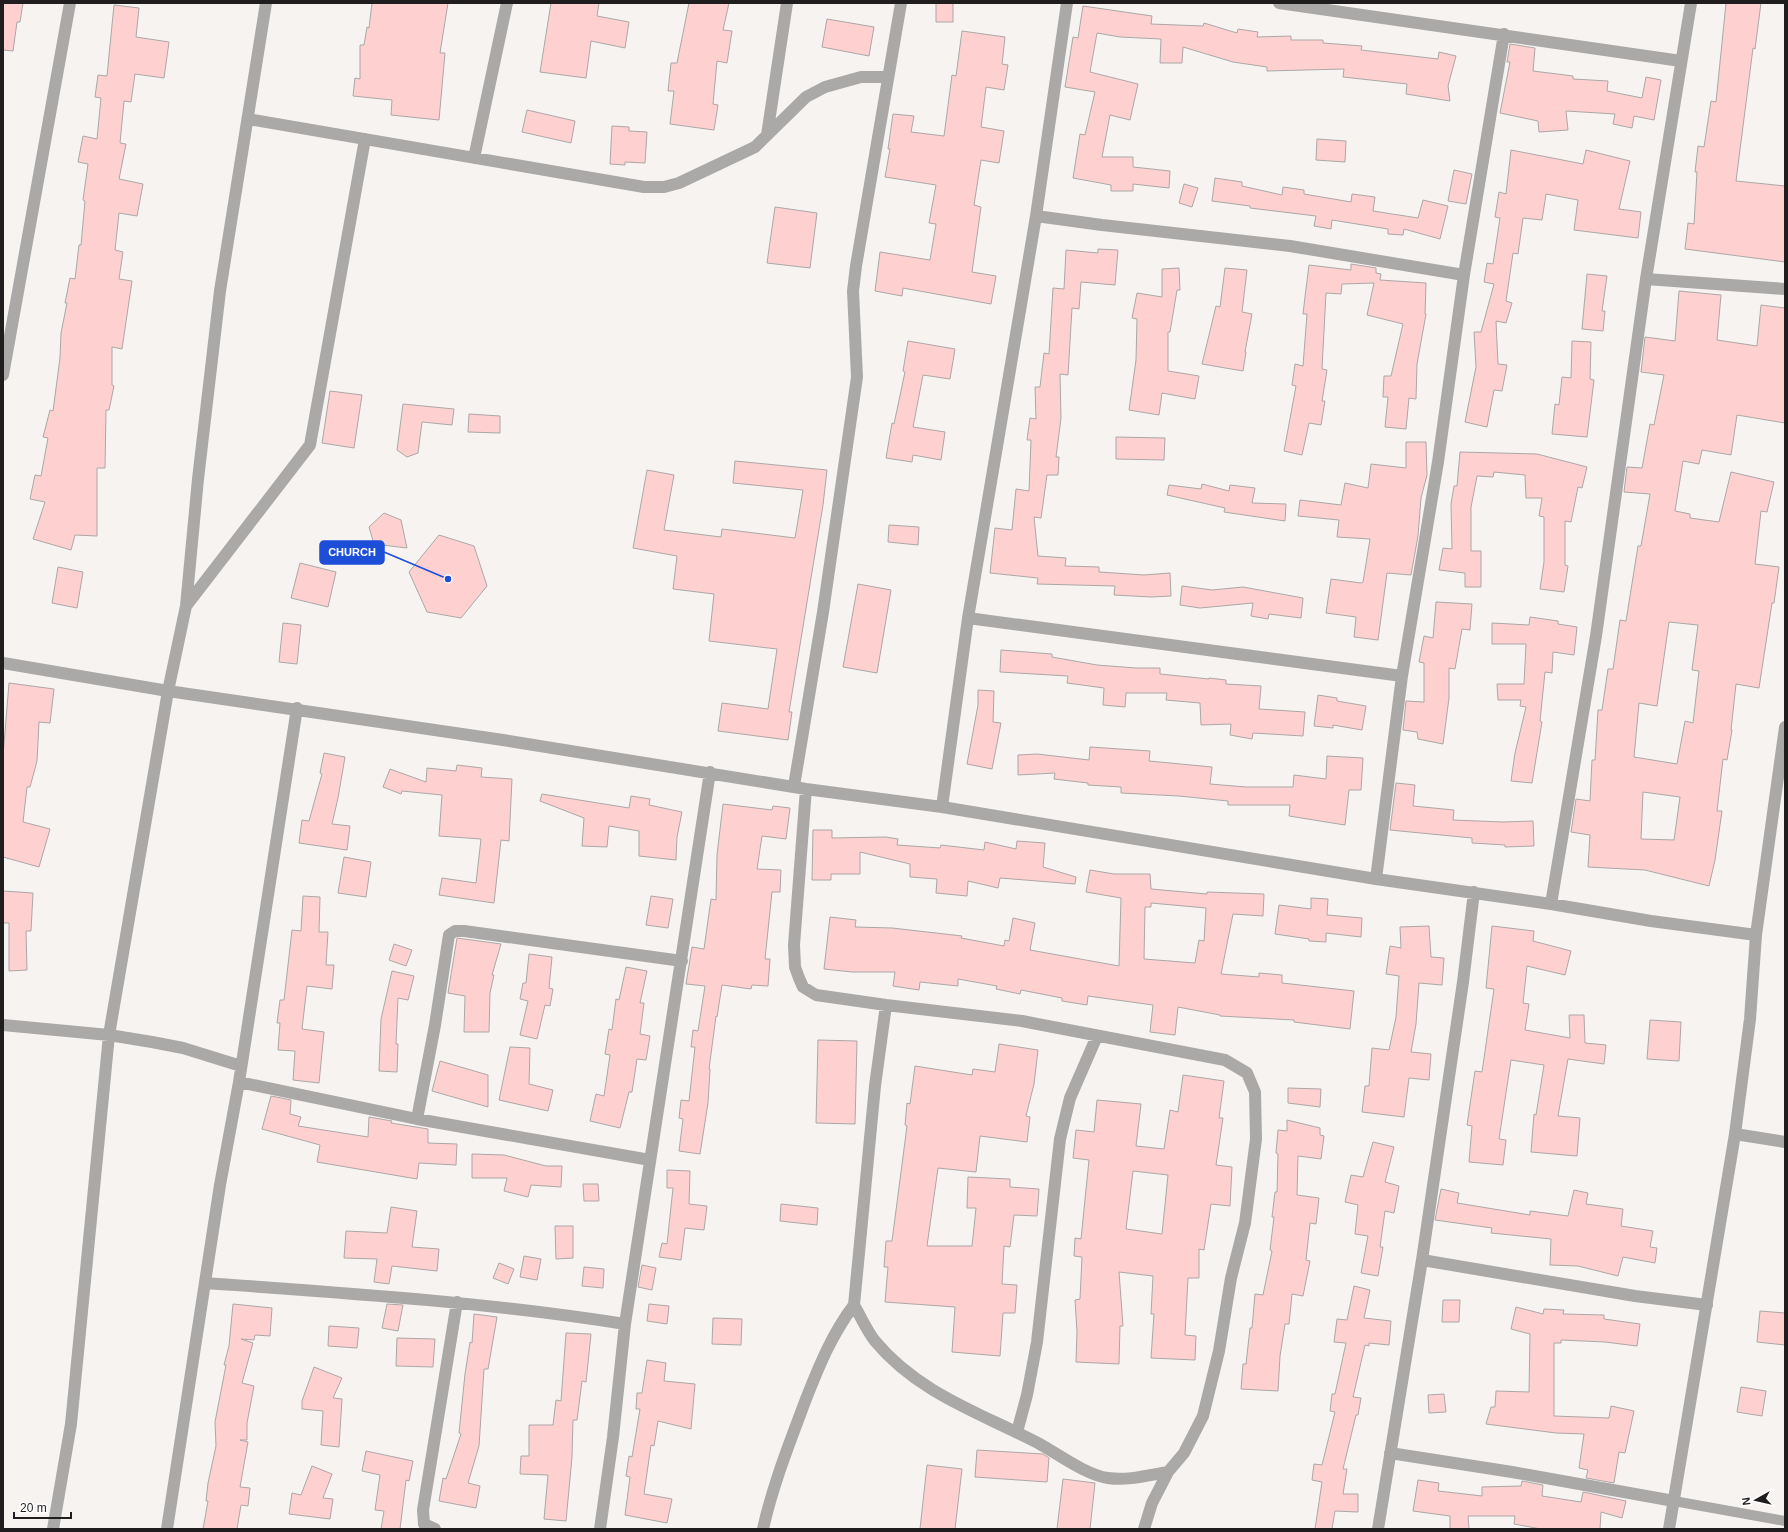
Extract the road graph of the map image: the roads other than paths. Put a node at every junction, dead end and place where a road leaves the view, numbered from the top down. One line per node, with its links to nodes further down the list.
1 (70, 3): 20 (street)
2 (266, 3): 12 (street)
3 (507, 3): 15 (street)
4 (787, 3): 13 (street)
5 (901, 3): 11 (street)
6 (1067, 3): 16 (street)
7 (1279, 3): 9 (street)
8 (1691, 3): 10 (street)
9 (1504, 34): 10 (street); 17 (street)
10 (1681, 61): 18 (street)
11 (887, 78): 13 (street); 29 (street)
12 (248, 119): 14 (street); 21 (street)
13 (767, 135): 15 (street)
14 (366, 139): 15 (street); 21 (street)
15 (474, 158)
16 (1036, 216): 17 (street); 22 (street)
17 (1464, 275): 24 (street)
18 (1646, 280): 19 (street); 34 (street)
19 (1785, 289)
20 (3, 375)
21 (186, 606): 25 (street)
22 (968, 618): 24 (street); 31 (street)
23 (3, 663): 25 (street)
24 (1402, 676): 32 (street)
25 (168, 691): 26 (street); 39 (street)
26 (296, 708): 28 (street); 41 (street)
27 (1785, 727): 35 (street)
28 (710, 772): 29 (street); 36 (street)
29 (794, 786): 30 (street)
30 (806, 789): 31 (street); 37 (street)
31 (942, 808): 32 (street)
32 (1376, 879): 33 (street)
33 (1474, 892): 34 (street); 47 (street)
34 (1551, 904): 35 (street)
35 (1756, 935): 44 (street)
36 (682, 961): 43 (street); 46 (street)
37 (886, 1005): 40 (street); 50 (street)
38 (3, 1025): 39 (street)
39 (109, 1035): 41 (street); 58 (street)
40 (1097, 1036): 53 (street); 55 (street)
41 (241, 1066): 42 (street)
42 (239, 1082): 43 (street); 48 (street)
43 (417, 1119): 46 (street)
44 (1735, 1134): 45 (street); 51 (street)
45 (1785, 1142)
46 (650, 1160): 52 (street)
47 (1422, 1260): 51 (street); 54 (street)
48 (206, 1283): 49 (street); 59 (street)
49 (458, 1302): 52 (street); 60 (street)
50 (854, 1305): 53 (street); 62 (street)
51 (1707, 1305): 56 (street)
52 (625, 1324): 61 (street)
53 (1017, 1432): 55 (street)
54 (1390, 1453): 56 (street); 64 (street)
55 (1168, 1472): 63 (street)
56 (1674, 1501): 57 (lane); 65 (street)
57 (1785, 1521)
58 (53, 1529)
59 (167, 1529)
60 (435, 1529)
61 (600, 1529)
62 (763, 1529)
63 (1144, 1529)
64 (1378, 1529)
65 (1669, 1529)

